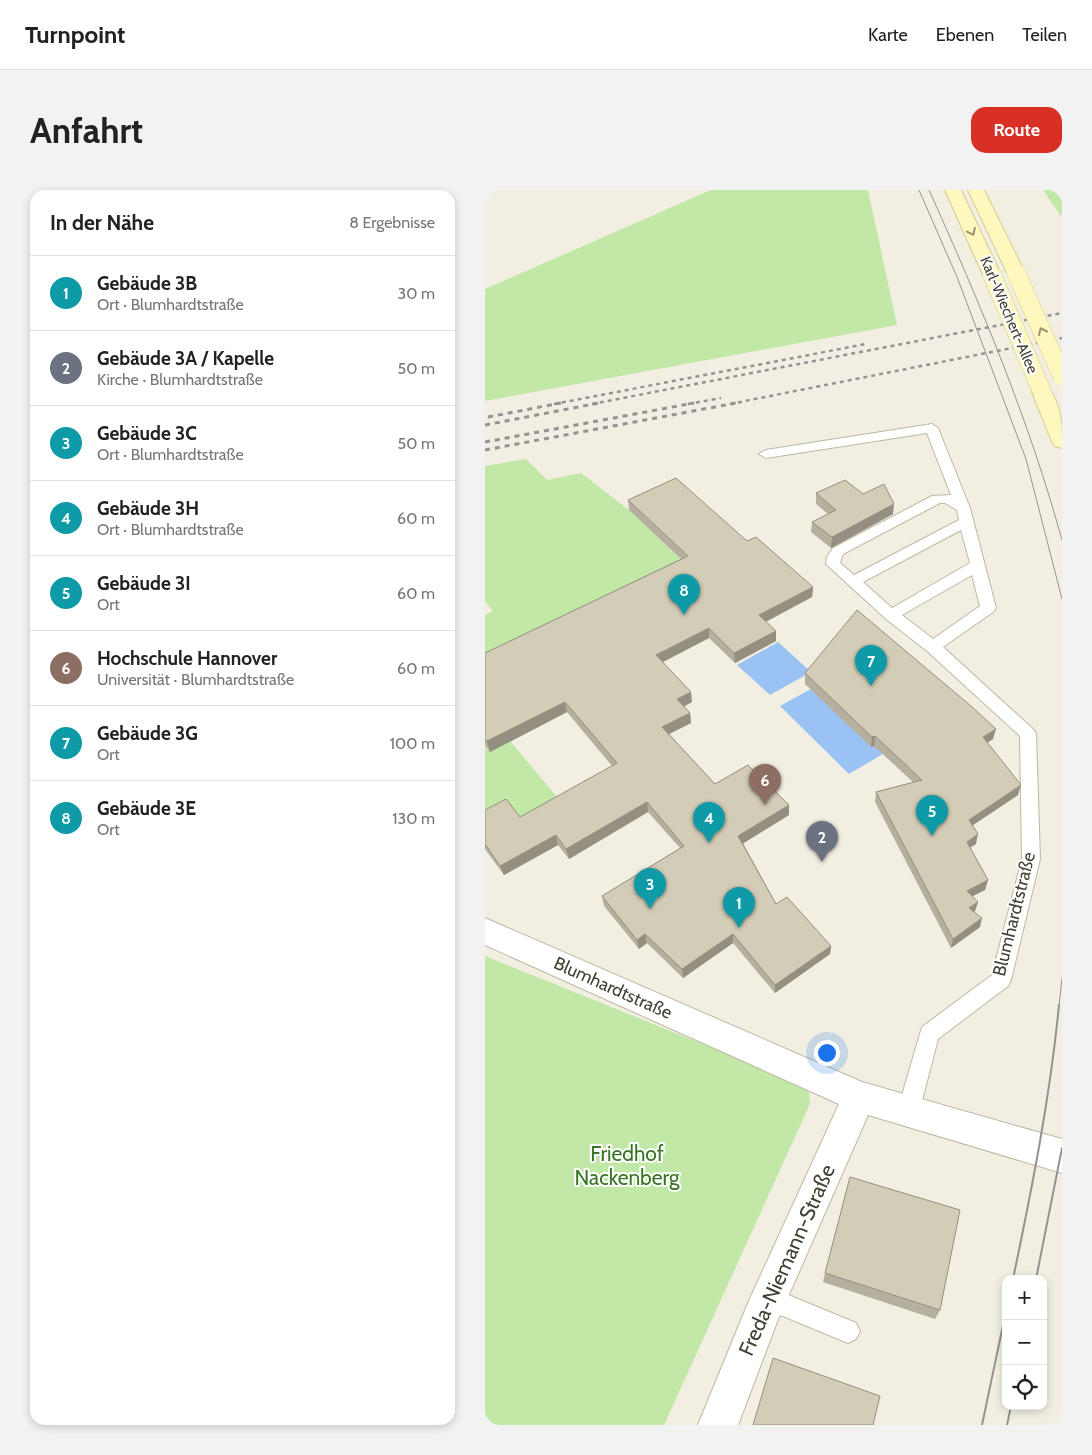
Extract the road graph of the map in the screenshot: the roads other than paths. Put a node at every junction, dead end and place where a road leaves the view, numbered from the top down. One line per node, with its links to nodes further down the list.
1 (953, 190): 4 (main road, Karl-Wiechert-Allee, one-way to 4, bridge)
2 (976, 190): 3 (main road, Karl-Wiechert-Allee, one-way to 2, bridge)
3 (1062, 376)
4 (1062, 442)
5 (766, 454): 6 (lane)
6 (964, 515): 7 (lane); 8 (lane); 8 (lane, Blumhardtstraße)
7 (976, 566): 9 (lane); 10 (lane)
8 (854, 581): 9 (lane, Blumhardtstraße)
9 (891, 614): 10 (lane, Blumhardtstraße)
10 (933, 646): 13 (lane, Blumhardtstraße)
11 (485, 931): 12 (street, Blumhardtstraße)
12 (859, 1097): 13 (street, Blumhardtstraße); 15 (street, Freda-Niemann-Straße)
13 (908, 1112): 14 (street, Blumhardtstraße)
14 (1062, 1156)
15 (769, 1299): 16 (lane); 17 (street, Freda-Niemann-Straße)
16 (848, 1331)
17 (718, 1425)

